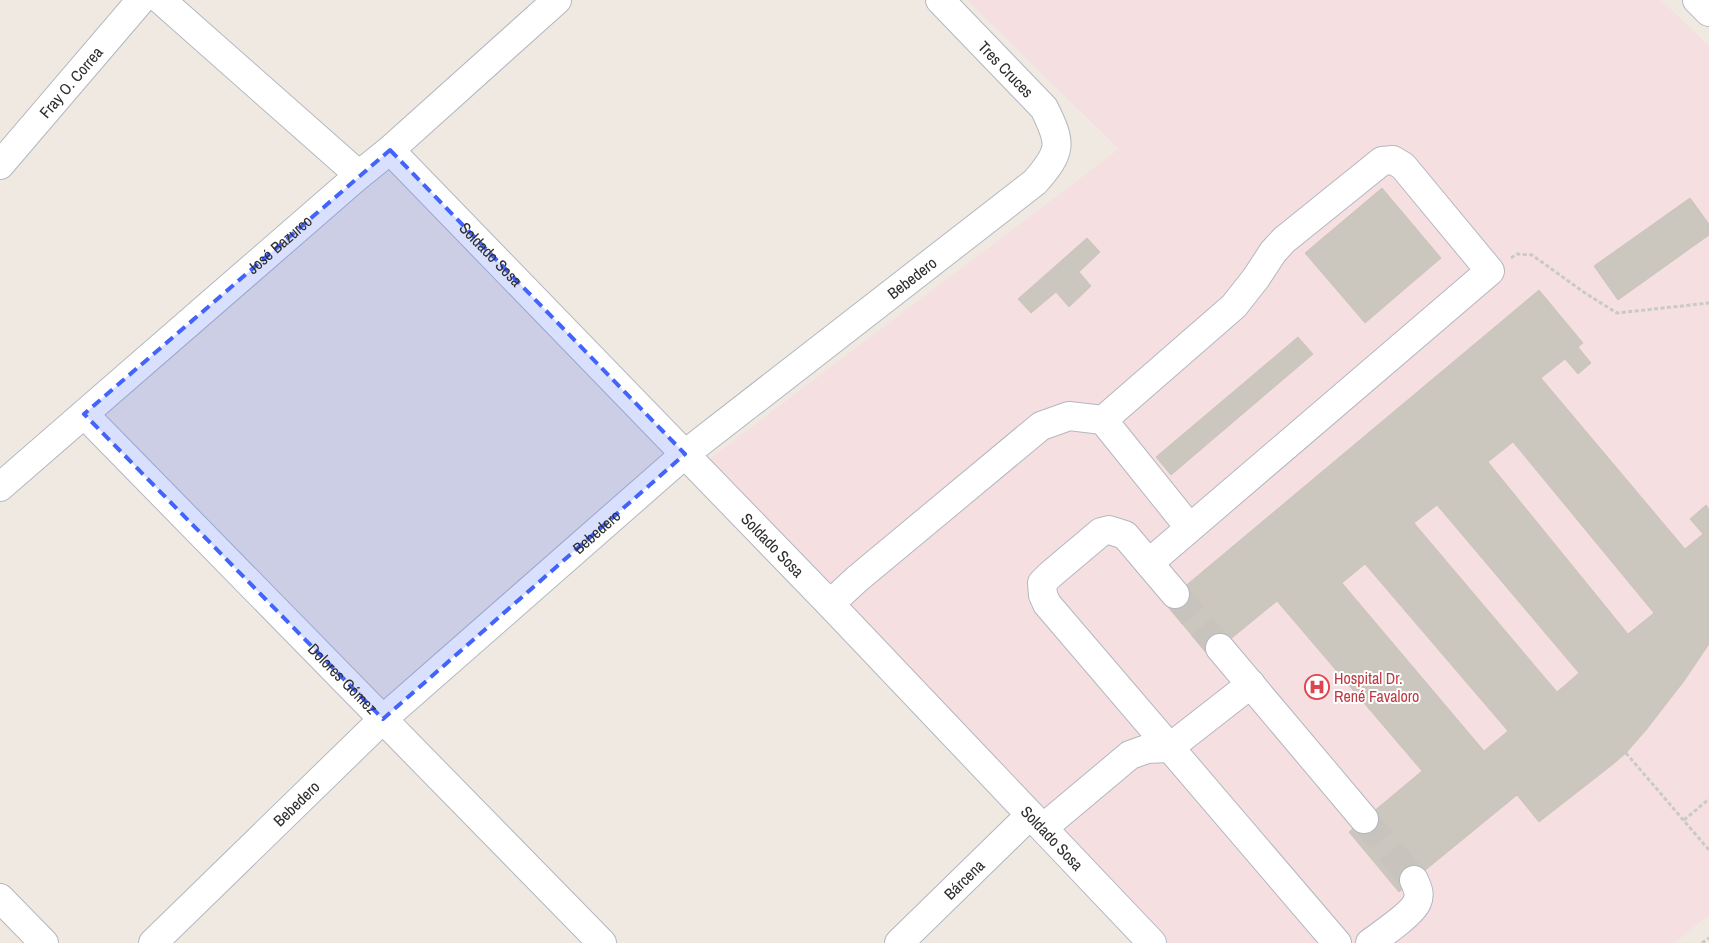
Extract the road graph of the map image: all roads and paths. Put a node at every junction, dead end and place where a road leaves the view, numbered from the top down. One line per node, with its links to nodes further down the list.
1 (141, 0): 9 (street, Fray O. Correa)
2 (162, 0): 10 (street)
3 (557, 0): 8 (street, José Bazurco)
4 (940, 0): 7 (street, Tres Cruces)
5 (1697, 0): 6 (street)
6 (1709, 12)
7 (1057, 147): 15 (street, Bebedero)
8 (390, 150): 10 (street, José Bazurco); 15 (street, Soldado Sosa)
9 (0, 165)
10 (359, 175): 13 (street, José Bazurco)
11 (1490, 271): 12 (path); 14 (street); 17 (street)
12 (1709, 303)
13 (84, 414): 16 (street, José Bazurco); 23 (street, Dolores Gómez)
14 (1103, 420): 17 (street); 20 (street)
15 (685, 454): 20 (street, Soldado Sosa); 23 (street, Bebedero)
16 (0, 487)
17 (1189, 527): 18 (street)
18 (1149, 563): 19 (street); 24 (street)
19 (1175, 594)
20 (830, 604): 29 (street, Soldado Sosa)
21 (1220, 648): 22 (street)
22 (1250, 684): 24 (street); 27 (street)
23 (383, 719): 35 (street, Bebedero); 36 (street, Dolores Gómez)
24 (1169, 748): 29 (street, Bárcena); 39 (street)
25 (1626, 753): 28 (path)
26 (1709, 799): 28 (path)
27 (1364, 819)
28 (1684, 820): 30 (path)
29 (1037, 821): 37 (street, Bárcena); 38 (street, Soldado Sosa)
30 (1709, 850)
31 (1414, 880): 40 (street)
32 (0, 898): 34 (street)
33 (1709, 938): 41 (path)
34 (44, 943)
35 (154, 943)
36 (602, 943)
37 (899, 943)
38 (1152, 943)
39 (1337, 943)
40 (1370, 943)
41 (1702, 943)

